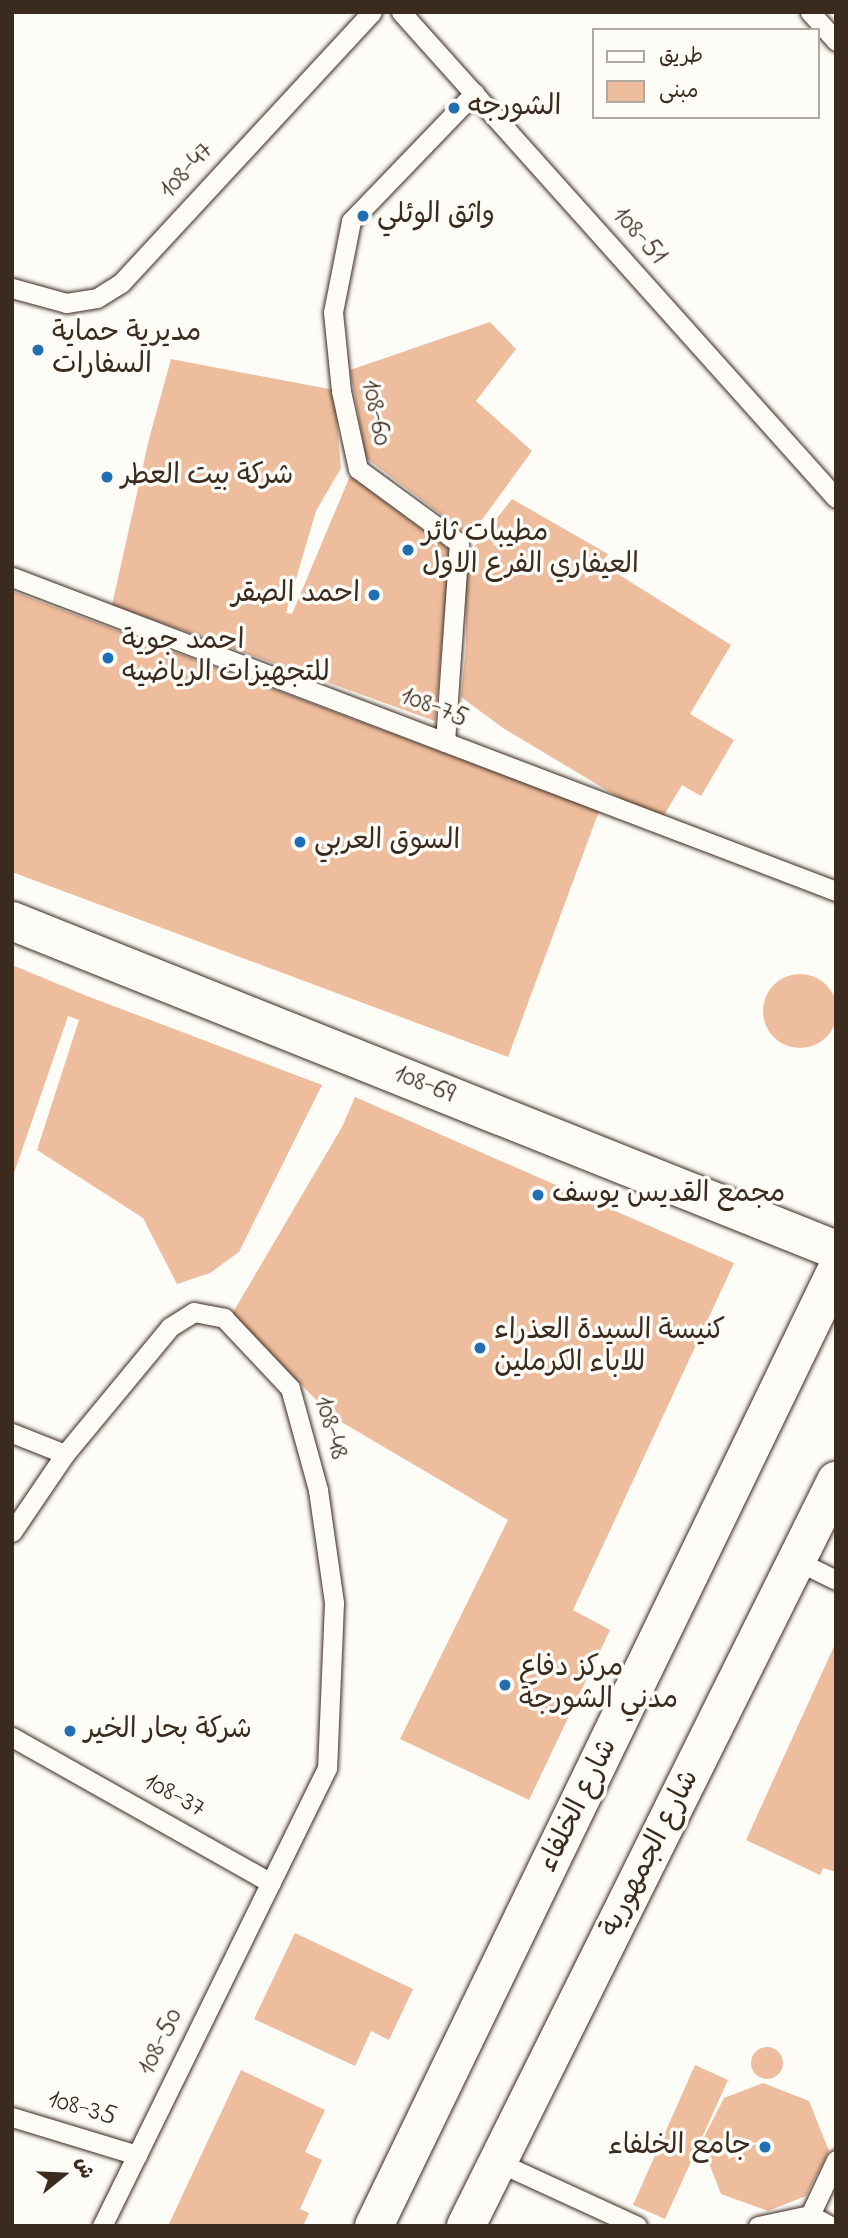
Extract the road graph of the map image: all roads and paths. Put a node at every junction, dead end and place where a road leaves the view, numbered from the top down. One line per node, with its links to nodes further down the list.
1 (372, 12): 6 (lane, 108-47)
2 (401, 12): 5 (lane, 108-51)
3 (810, 12): 4 (lane)
4 (836, 41)
5 (474, 93): 7 (lane, 108-51); 9 (lane, 108-60)
6 (12, 288)
7 (836, 498)
8 (12, 577): 9 (lane, 108-75)
9 (445, 743): 10 (lane, 108-75)
10 (836, 891)
11 (12, 921): 12 (main road, 108-69)
12 (836, 1250)
13 (836, 1271): 28 (main road, شارع الخلفاء)
14 (12, 1433): 15 (lane)
15 (65, 1454): 17 (lane, 108-48); 21 (lane, 108-48)
16 (836, 1481): 18 (main road, شارع الجمهورية)
17 (12, 1532)
18 (797, 1562): 19 (lane); 25 (main road, شارع الجمهورية)
19 (836, 1580)
20 (12, 1737): 21 (lane, 108-37)
21 (271, 1882): 23 (lane, 108-50)
22 (12, 2117): 23 (lane, 108-35)
23 (137, 2155): 27 (lane, 108-50)
24 (836, 2160): 26 (lane)
25 (498, 2162): 29 (main road, شارع الجمهورية); 30 (lane)
26 (810, 2215): 31 (lane); 32 (lane)
27 (102, 2226)
28 (374, 2226)
29 (466, 2226)
30 (637, 2226)
31 (758, 2226)
32 (831, 2226)

